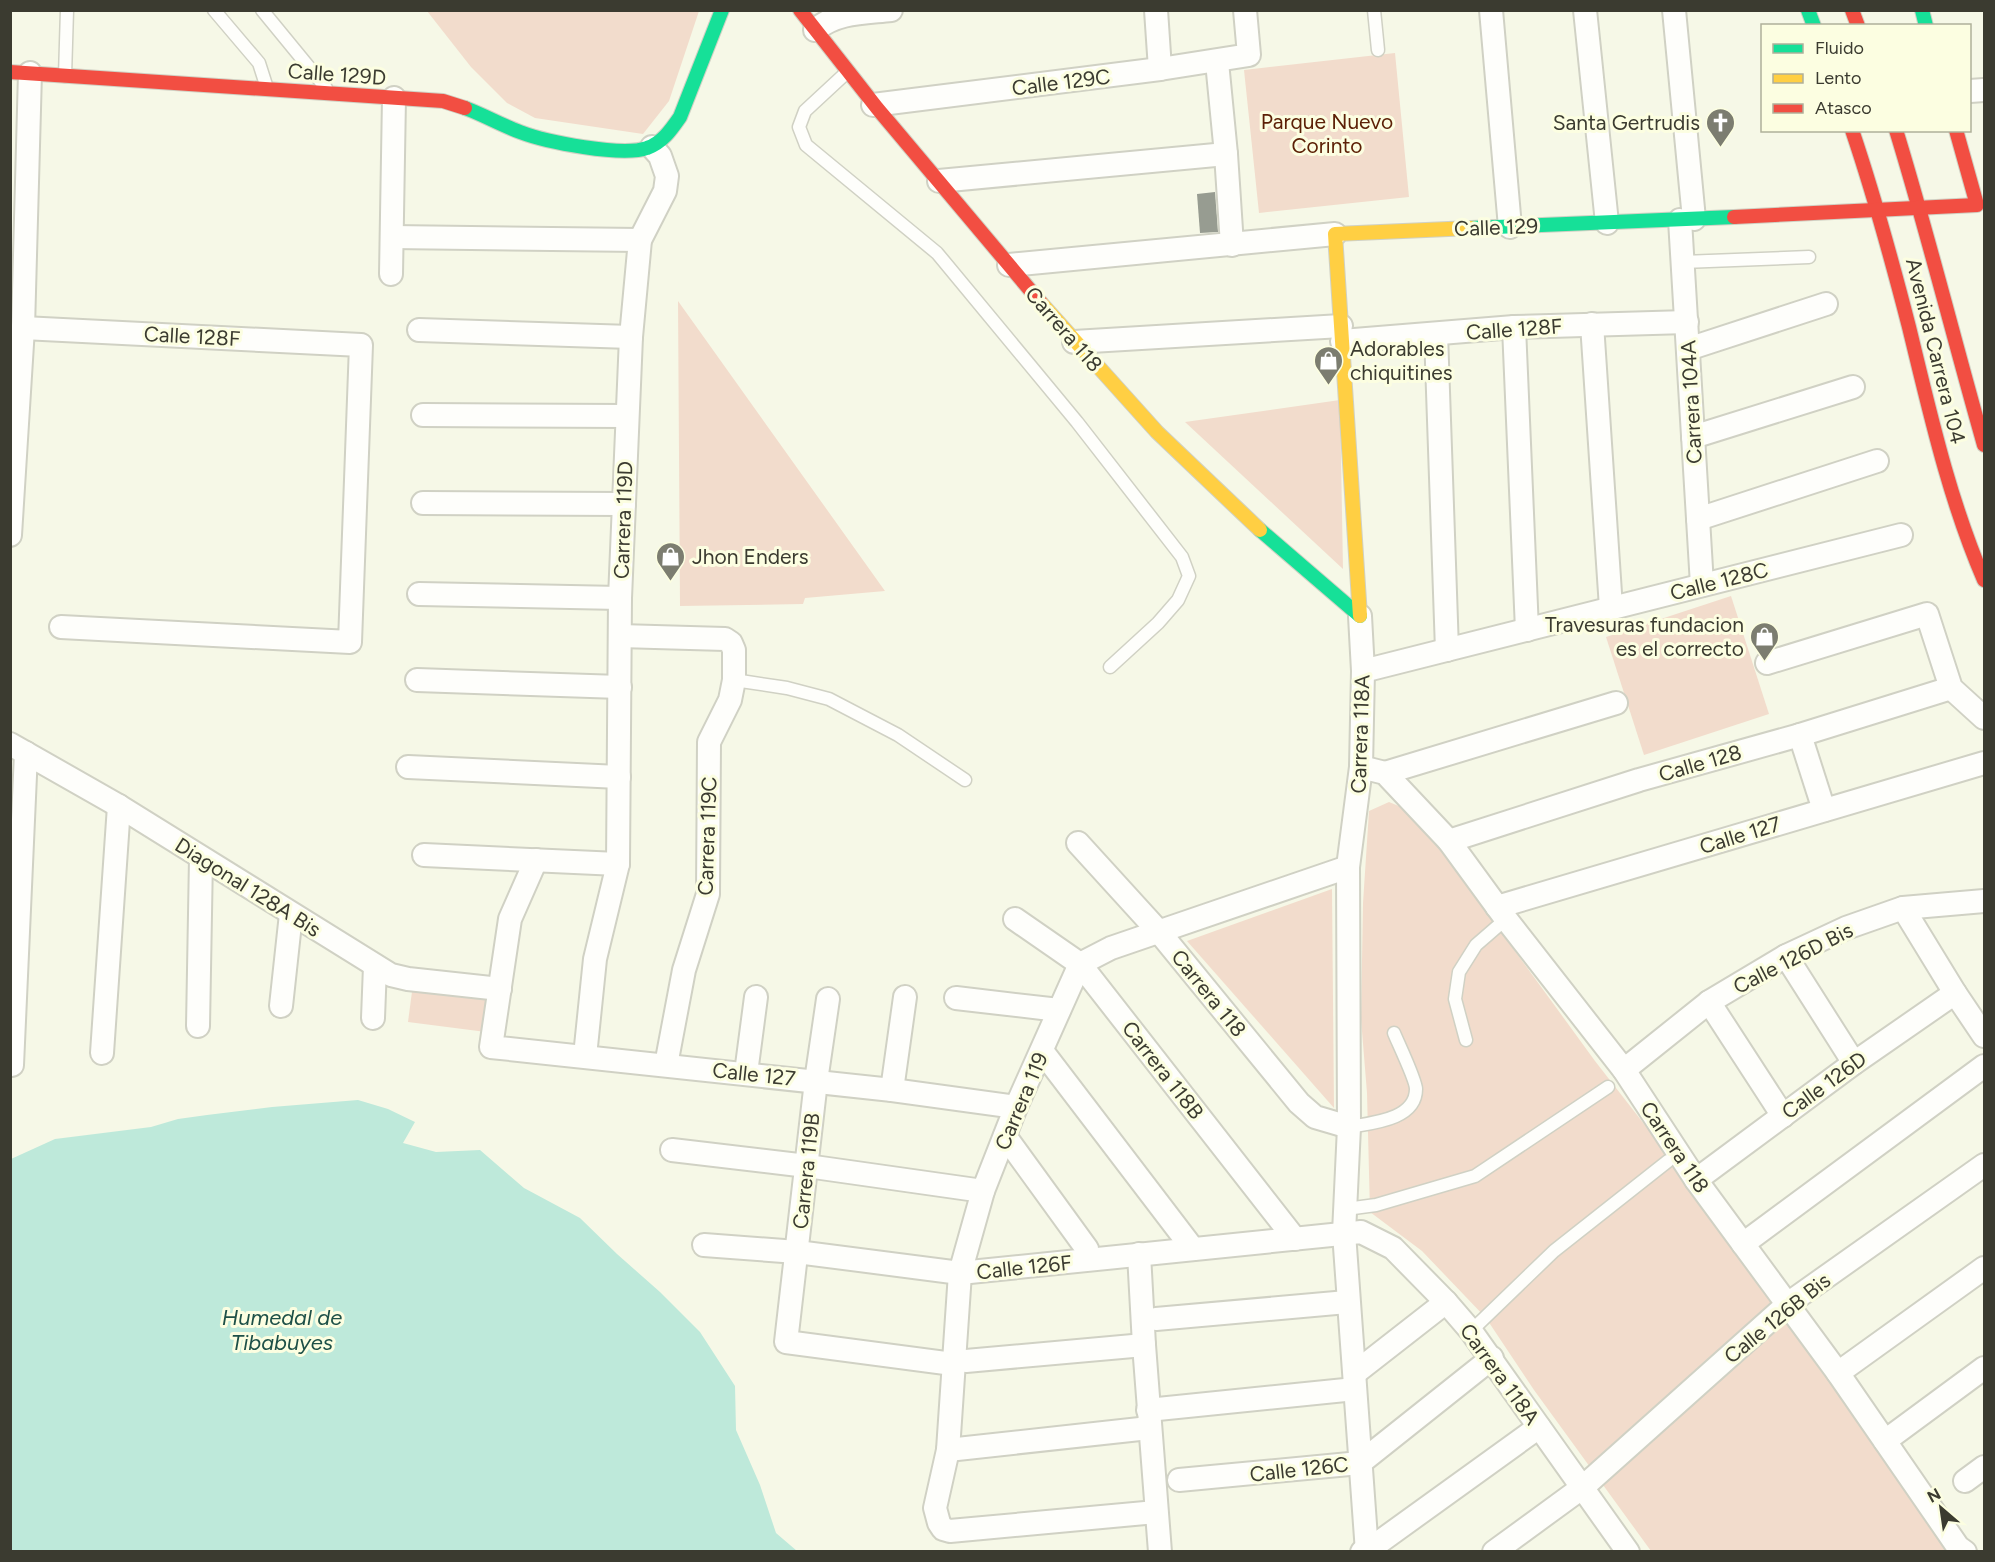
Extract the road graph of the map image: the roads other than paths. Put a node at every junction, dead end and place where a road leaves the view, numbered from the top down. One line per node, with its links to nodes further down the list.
1 (67, 10): 19 (lane)
2 (214, 10): 20 (lane)
3 (262, 10): 21 (lane)
4 (722, 10): 27 (street)
5 (800, 10): 13 (street, Carrera 118)
6 (891, 10): 13 (street)
7 (1156, 10): 16 (street)
8 (1245, 10): 15 (street, Calle 129C)
9 (1374, 10): 14 (lane)
10 (1491, 10): 35 (street)
11 (1585, 10): 34 (street)
12 (1674, 10): 33 (street, Carrera 104A)
13 (815, 30): 18 (street, Carrera 118)
14 (1378, 50)
15 (1217, 62): 16 (street, Calle 129C); 28 (street)
16 (1160, 69): 23 (street, Calle 129C)
17 (20, 72): 19 (street, Calle 129D); 48 (street)
18 (846, 73): 23 (street, Carrera 118); 77 (lane)
19 (65, 77): 20 (street, Calle 129D)
20 (268, 90): 21 (street, Calle 129D)
21 (331, 94): 22 (street, Calle 129D)
22 (394, 98): 27 (street, Calle 129D); 37 (street)
23 (873, 105): 29 (street, Carrera 118)
24 (1853, 132): 32 (street, Avenida Carrera 104)
25 (1897, 132): 31 (street, Avenida Carrera 104)
26 (1957, 132): 30 (street)
27 (652, 147): 38 (street, Carrera 119D)
28 (1226, 154): 29 (street); 39 (street)
29 (939, 182): 42 (street, Carrera 118)
30 (1981, 205): 31 (street, Calle 129)
31 (1920, 209): 32 (street, Calle 129); 59 (street, Avenida Carrera 104)
32 (1879, 211): 33 (street, Calle 129); 66 (street, Avenida Carrera 104)
33 (1687, 219): 34 (street, Calle 129); 41 (street, Carrera 104A)
34 (1607, 223): 35 (street, Calle 129)
35 (1510, 227): 36 (street, Calle 129)
36 (1335, 234): 39 (street, Calle 129); 50 (street, Carrera 118A)
37 (392, 237): 38 (street); 43 (street)
38 (640, 240): 52 (street, Carrera 119D)
39 (1232, 245): 42 (street, Calle 129)
40 (1809, 257): 41 (lane)
41 (1683, 262): 45 (street, Carrera 104A)
42 (1009, 265): 53 (street, Carrera 118)
43 (391, 274)
44 (1826, 304): 54 (street)
45 (1687, 322): 46 (street, Calle 128F); 54 (street, Carrera 104A)
46 (1592, 324): 47 (street, Calle 128F); 70 (street)
47 (1514, 327): 51 (street, Calle 128F); 73 (street)
48 (23, 328): 64 (street); 72 (street, Calle 128F)
49 (419, 330): 52 (street)
50 (1342, 334): 51 (street, Calle 128F); 53 (street, Calle 128F); 71 (street, Carrera 118A)
51 (1436, 334): 75 (street)
52 (631, 337): 57 (street, Carrera 119D)
53 (1074, 342): 71 (street, Carrera 118)
54 (1688, 349): 58 (street, Carrera 104A)
55 (1853, 387): 58 (street)
56 (423, 415): 57 (street)
57 (627, 416): 62 (street, Carrera 119D)
58 (1694, 437): 63 (street, Carrera 104A)
59 (1984, 445)
60 (1877, 461): 63 (street)
61 (423, 503): 62 (street)
62 (624, 504): 69 (street, Carrera 119D)
63 (1698, 519): 67 (street, Carrera 104A)
64 (10, 535)
65 (1901, 535): 67 (street, Calle 128C)
66 (1984, 580)
67 (1702, 585): 70 (street, Calle 128C)
68 (419, 594): 69 (street)
69 (620, 598): 74 (street, Carrera 119D)
70 (1611, 608): 73 (street, Calle 128C)
71 (1360, 616): 78 (street, Carrera 118A)
72 (61, 627)
73 (1527, 630): 75 (street, Calle 128C)
74 (620, 636): 80 (street, Carrera 119C); 81 (street, Carrera 119D)
75 (1447, 650): 78 (street, Calle 128C)
76 (1767, 663): 82 (street)
77 (1110, 667)
78 (1363, 671): 89 (street, Carrera 118A)
79 (417, 680): 81 (street)
80 (734, 680): 92 (lane); 130 (street, Carrera 119C)
81 (620, 687): 91 (street, Carrera 119D)
82 (1951, 688): 84 (street); 85 (street, Calle 128)
83 (1616, 703): 90 (street)
84 (1984, 717)
85 (1800, 735): 94 (street); 95 (street, Calle 128)
86 (19, 748): 93 (street, Diagonal 128A Bis); 129 (street)
87 (1984, 763): 94 (street, Calle 127)
88 (408, 767): 91 (street)
89 (1361, 767): 90 (street); 101 (street, Carrera 118A)
90 (1385, 773): 95 (street, Carrera 118)
91 (619, 777): 100 (street, Carrera 119D)
92 (965, 780)
93 (119, 806): 98 (street, Diagonal 128A Bis); 126 (street)
94 (1824, 810): 104 (street, Calle 127)
95 (1449, 841): 104 (street, Carrera 118)
96 (1078, 843): 107 (street, Carrera 118)
97 (424, 855): 99 (street)
98 (201, 858): 105 (street, Diagonal 128A Bis); 121 (street)
99 (536, 860): 100 (street); 111 (street)
100 (618, 864): 127 (street, Carrera 119D)
101 (1348, 867): 107 (street); 139 (street, Carrera 118A)
102 (1984, 901): 103 (street, Calle 126D Bis)
103 (1903, 908): 108 (street, Calle 126D Bis); 112 (street)
104 (1501, 913): 124 (lane); 132 (street, Carrera 118)
105 (291, 914): 110 (street, Diagonal 128A Bis); 118 (street)
106 (1014, 920): 109 (street, Carrera 118B)
107 (1160, 933): 109 (street); 139 (street, Carrera 118)
108 (1786, 956): 117 (street, Calle 126D Bis); 128 (street)
109 (1080, 964): 119 (street, Carrera 119); 149 (street, Carrera 118B)
110 (375, 966): 111 (street, Diagonal 128A Bis); 120 (street)
111 (500, 989): 127 (street, Calle 127)
112 (1955, 993): 123 (street); 128 (street, Calle 126D)
113 (756, 997): 133 (street)
114 (905, 997): 136 (street)
115 (956, 998): 119 (street)
116 (828, 999): 134 (street, Carrera 119B)
117 (1709, 1002): 132 (street, Calle 126D Bis); 138 (street)
118 (281, 1006)
119 (1059, 1010): 125 (street, Carrera 119)
120 (373, 1018)
121 (198, 1026)
122 (1394, 1032): 139 (lane)
123 (1984, 1036)
124 (1466, 1040)
125 (1042, 1051): 137 (street, Carrera 119); 153 (street)
126 (102, 1053)
127 (585, 1056): 130 (street, Calle 127)
128 (1854, 1063): 138 (street, Calle 126D)
129 (12, 1065)
130 (666, 1065): 133 (street, Calle 127)
131 (1984, 1066): 150 (street)
132 (1624, 1070): 145 (street, Carrera 118)
133 (746, 1073): 134 (street, Calle 127)
134 (816, 1081): 136 (street, Calle 127); 144 (street, Carrera 119B)
135 (1608, 1086): 147 (lane)
136 (892, 1090): 137 (street, Calle 127)
137 (1016, 1107): 140 (street, Carrera 119)
138 (1783, 1116): 145 (street, Calle 126D)
139 (1349, 1127): 147 (street, Carrera 118A)
140 (1005, 1136): 146 (street, Carrera 119); 152 (street)
141 (672, 1150): 144 (street)
142 (1668, 1161): 162 (lane)
143 (1984, 1165): 160 (street, Calle 126B Bis)
144 (807, 1166): 146 (street); 154 (street, Carrera 119B)
145 (1696, 1180): 150 (street, Carrera 118)
146 (983, 1191): 157 (street, Carrera 119)
147 (1346, 1209): 148 (street, Carrera 118A)
148 (1344, 1233): 149 (street, Calle 126F); 158 (street, Carrera 118A); 159 (street, Carrera 118A)
149 (1295, 1239): 153 (street, Calle 126F)
150 (1743, 1244): 160 (street, Carrera 118)
151 (704, 1245): 154 (street, Calle 126F)
152 (1088, 1249)
153 (1193, 1249): 155 (street, Calle 126F)
154 (797, 1252): 157 (street, Calle 126F); 165 (street, Carrera 119B)
155 (1139, 1254): 157 (street, Calle 126F); 163 (street)
156 (1984, 1268): 167 (street)
157 (960, 1273): 165 (street, Carrera 119)
158 (1347, 1302): 161 (street); 168 (street, Carrera 118A)
159 (1446, 1302): 162 (street, Carrera 118A); 168 (street)
160 (1789, 1303): 167 (street, Carrera 118); 177 (street, Calle 126B Bis)
161 (1156, 1318)
162 (1471, 1331): 164 (street, Carrera 118A)
163 (1144, 1345): 165 (street); 169 (street)
164 (1492, 1358): 170 (street, Carrera 118A); 173 (street, Calle 126C)
165 (960, 1363): 172 (street, Carrera 119)
166 (1984, 1368): 171 (street)
167 (1838, 1373): 171 (street, Carrera 118)
168 (1355, 1381): 169 (street); 173 (street, Carrera 118A)
169 (1149, 1419): 172 (street); 178 (street)
170 (1539, 1427): 177 (street, Carrera 118A); 180 (street)
171 (1885, 1441): 183 (street, Carrera 118)
172 (948, 1450): 178 (street, Carrera 119)
173 (1360, 1463): 175 (street, Calle 126C); 180 (street, Carrera 118A)
174 (1984, 1467): 176 (street)
175 (1179, 1480)
176 (1965, 1480)
177 (1582, 1487): 181 (street, Calle 126B Bis); 182 (street, Carrera 118A)
178 (1156, 1512): 179 (street)
179 (1160, 1551)
180 (1365, 1551)
181 (1494, 1551)
182 (1628, 1551)
183 (1965, 1551)

